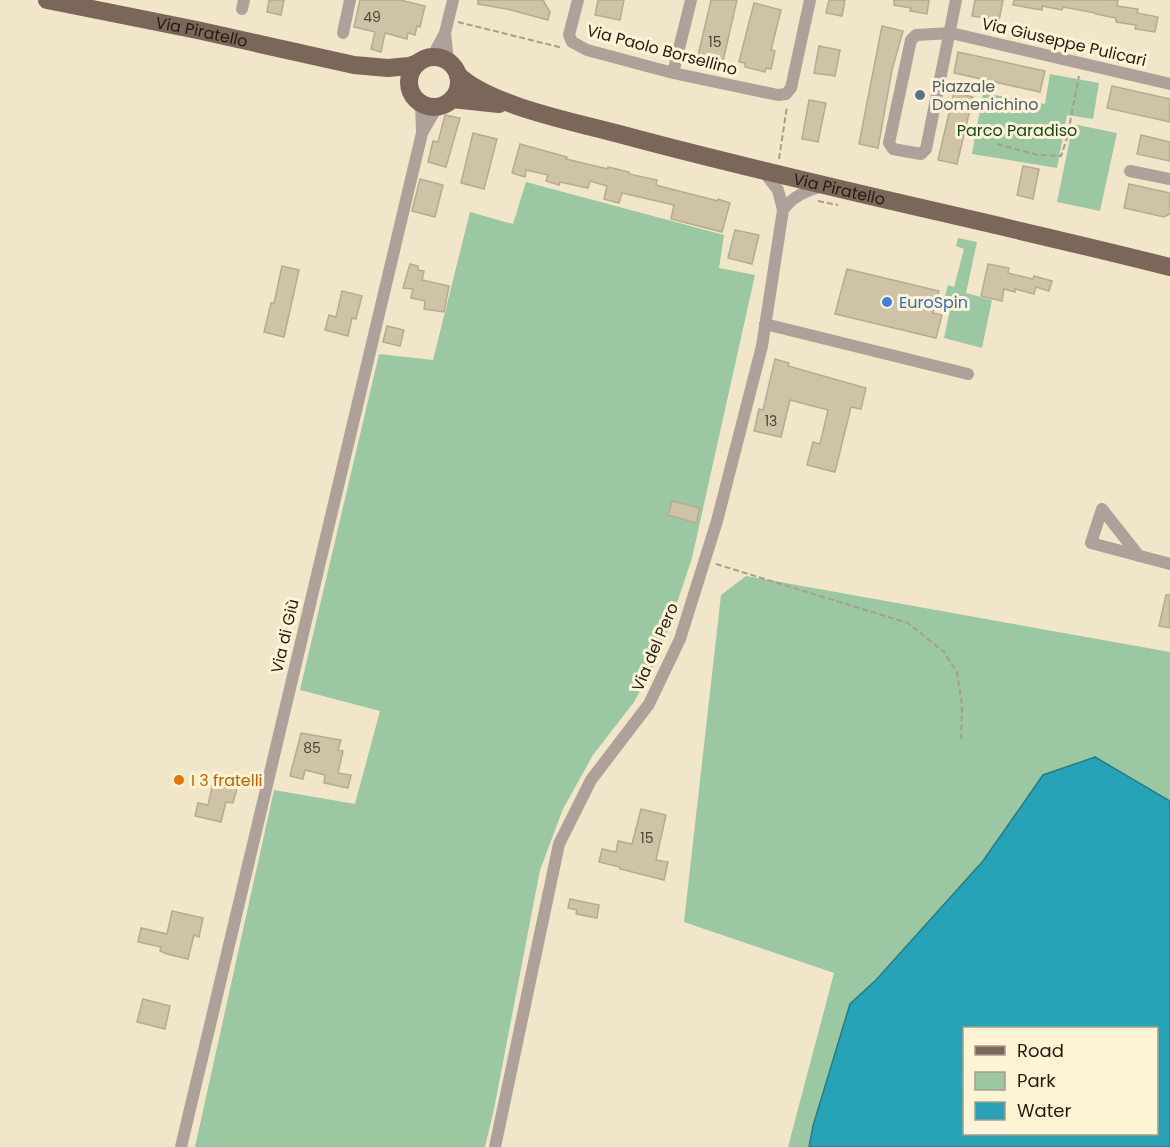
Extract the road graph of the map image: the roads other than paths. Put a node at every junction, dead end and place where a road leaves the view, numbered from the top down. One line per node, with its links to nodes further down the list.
1 (47, 0): 11 (main road, Via Piratello)
2 (350, 0): 8 (street)
3 (453, 0): 10 (street)
4 (578, 0): 12 (street, Via Paolo Borsellino)
5 (691, 0): 12 (street)
6 (810, 0): 12 (street, Via Paolo Borsellino)
7 (956, 0): 9 (street)
8 (343, 33)
9 (951, 33): 9 (street); 13 (street, Via Giuseppe Pulicari)
10 (439, 64): 11 (main road, Via Piratello); 14 (main road); 14 (main road); 15 (main road, Via Piratello)
11 (354, 65): 14 (main road, Via Piratello)
12 (673, 73)
13 (1170, 84)
14 (431, 100): 15 (main road, Via Piratello); 26 (street, Via di Giù)
15 (512, 105): 17 (main road, Via Piratello)
16 (1130, 171): 18 (street)
17 (764, 172): 19 (main road, Via Piratello); 20 (street)
18 (1170, 179)
19 (824, 186): 20 (street); 21 (main road, Via Piratello)
20 (783, 210): 22 (street, Via del Pero)
21 (1170, 267)
22 (765, 324): 23 (street); 27 (street, Via del Pero)
23 (968, 374)
24 (1138, 555): 25 (street)
25 (1170, 564)
26 (181, 1147)
27 (495, 1147)

